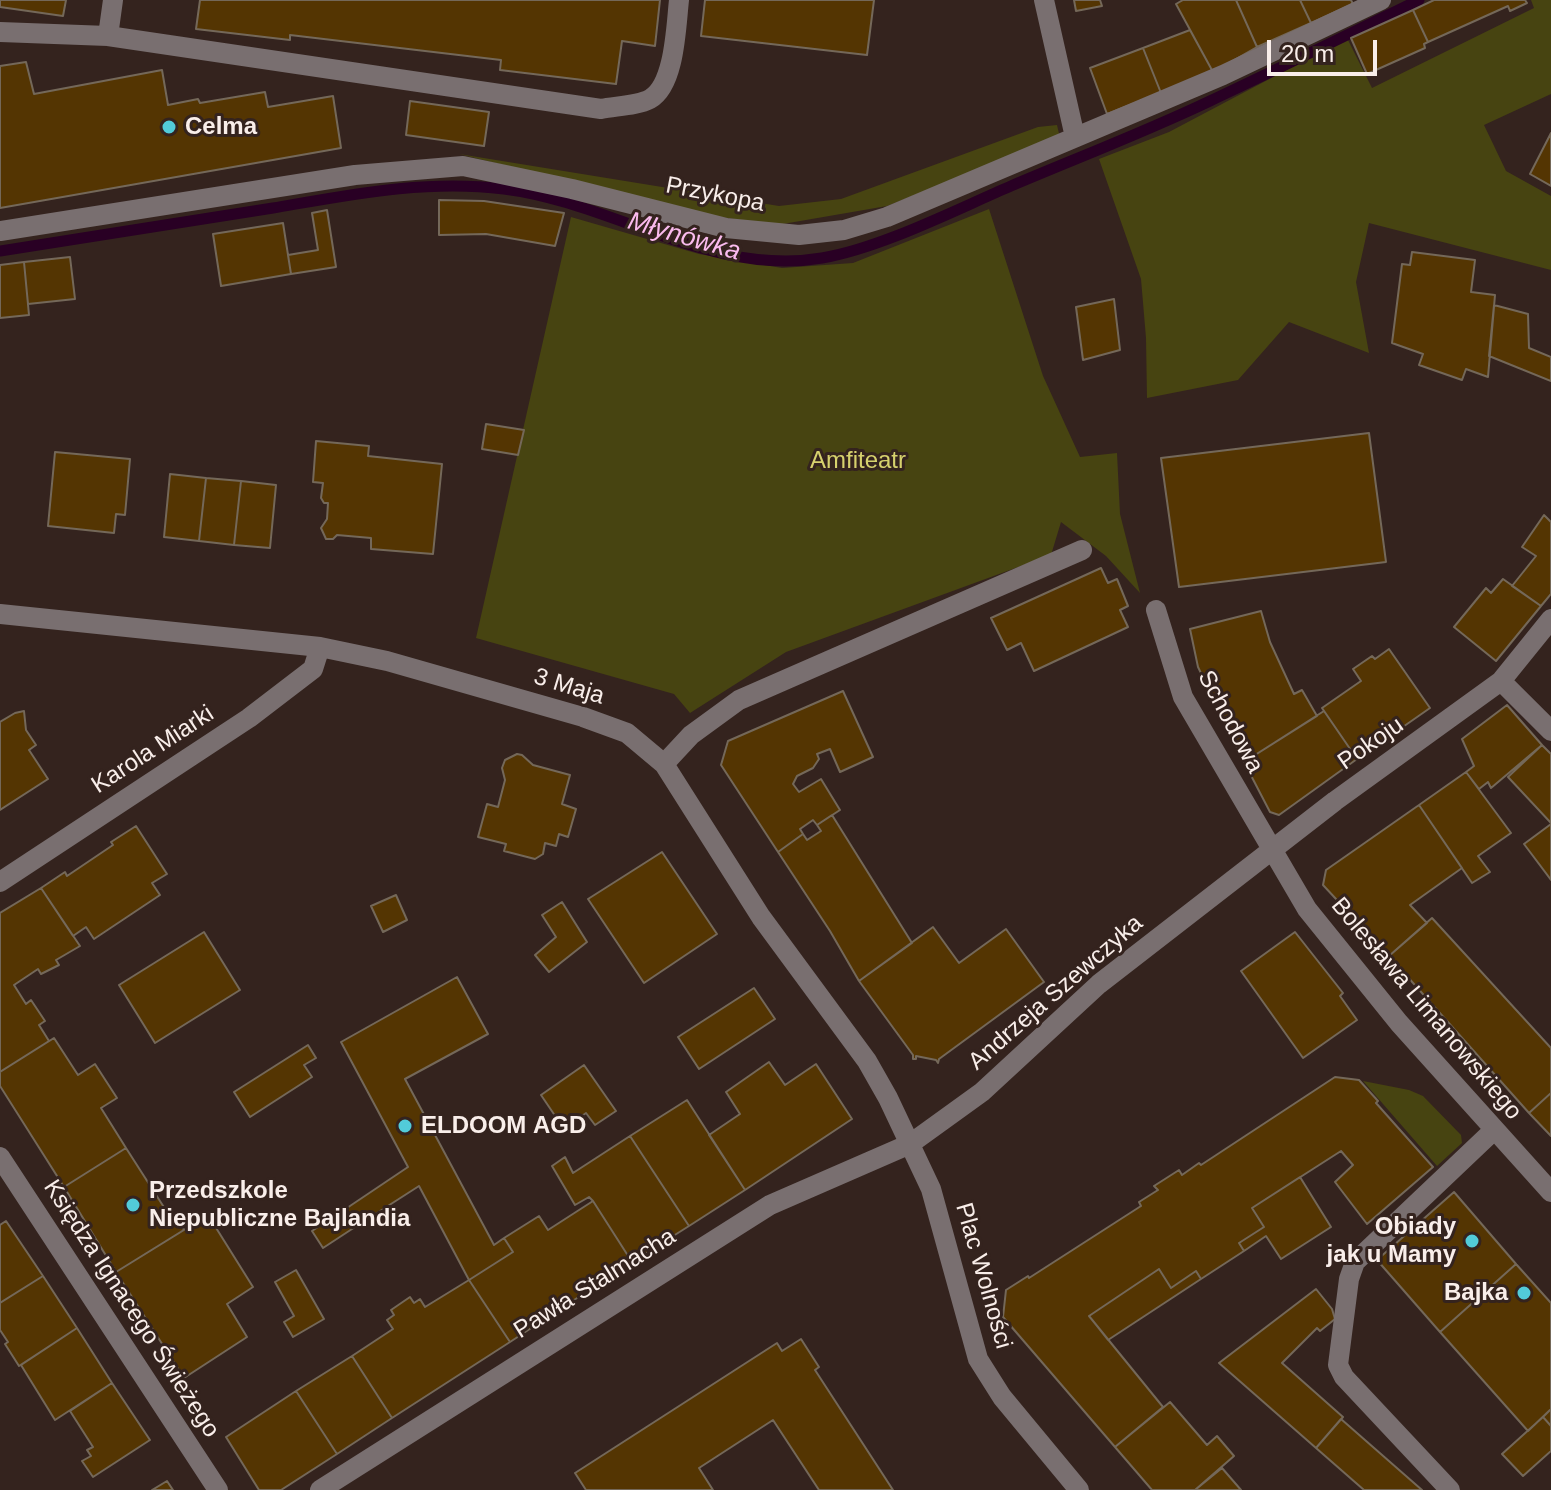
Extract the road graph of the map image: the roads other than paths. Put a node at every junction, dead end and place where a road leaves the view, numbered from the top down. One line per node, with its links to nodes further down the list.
1 (113, 0): 6 (street)
2 (679, 0): 6 (street)
3 (1044, 0): 7 (street)
4 (1381, 0): 7 (street, Przykopa)
5 (0, 32): 6 (street)
6 (108, 36)
7 (1075, 137): 8 (street, Przykopa)
8 (0, 231)
9 (1082, 550): 16 (street)
10 (1156, 610): 17 (street, Schodowa)
11 (0, 614): 13 (street, 3 Maja)
12 (1551, 619): 14 (street, Pokoju)
13 (320, 647): 16 (street, 3 Maja); 18 (street, Karola Miarki)
14 (1501, 681): 15 (street); 17 (street, Pokoju)
15 (1551, 731)
16 (664, 764): 20 (street, 3 Maja)
17 (1272, 851): 19 (street, Bolesława Limanowskiego); 20 (street, Andrzeja Szewczyka)
18 (0, 882)
19 (1494, 1130): 22 (street, Bolesława Limanowskiego); 26 (street)
20 (910, 1144): 24 (street, Pawła Stalmacha); 25 (street, Plac Wolności)
21 (1, 1162): 23 (street, Księdza Ignacego Świeżego)
22 (1551, 1192)
23 (218, 1490)
24 (320, 1490)
25 (1079, 1490)
26 (1450, 1490)

